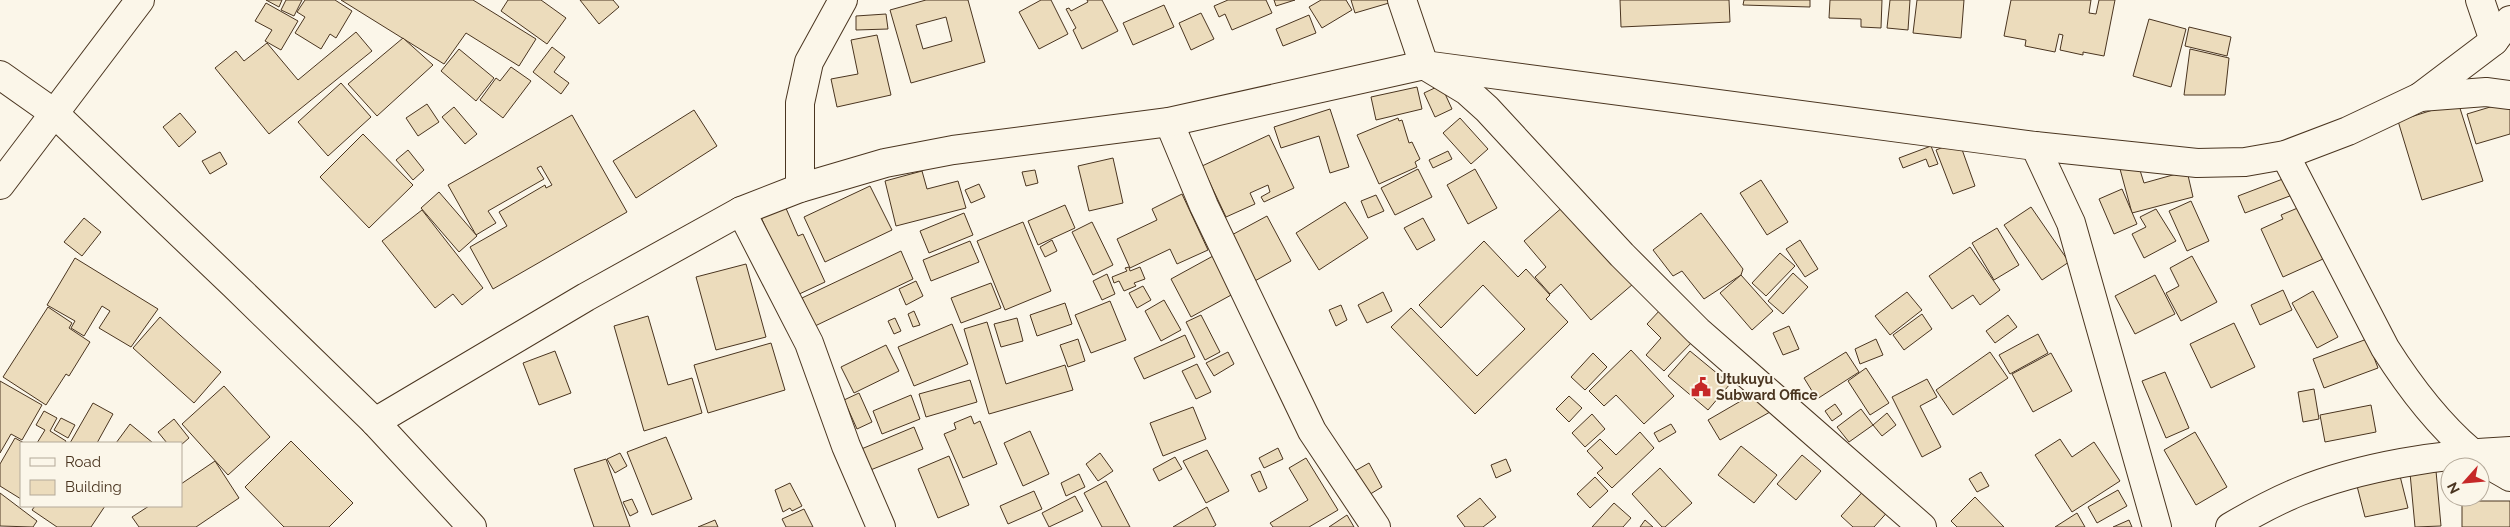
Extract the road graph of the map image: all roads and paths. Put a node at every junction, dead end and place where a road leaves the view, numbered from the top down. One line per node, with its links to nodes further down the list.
1 (140, 0): 10 (main road)
2 (843, 0): 15 (main road)
3 (1402, 0): 6 (main road)
4 (2480, 0): 5 (main road)
5 (2502, 30): 9 (main road)
6 (1424, 65): 11 (main road); 12 (main road); 24 (main road)
7 (0, 75): 10 (main road)
8 (2510, 94): 9 (main road)
9 (2420, 97): 13 (main road)
10 (54, 113): 14 (main road); 17 (main road)
11 (1169, 122): 15 (main road); 23 (main road)
12 (2035, 146): 13 (main road); 25 (main road)
13 (2285, 155): 19 (main road)
14 (0, 185)
15 (800, 188): 16 (main road)
16 (741, 211): 17 (main road); 22 (main road)
17 (376, 422): 21 (main road)
18 (2510, 451): 19 (main road)
19 (2472, 453): 20 (main road); 26 (main road)
20 (2510, 477)
21 (472, 527)
22 (881, 527)
23 (1376, 527)
24 (1922, 527)
25 (2158, 527)
26 (2230, 527)

